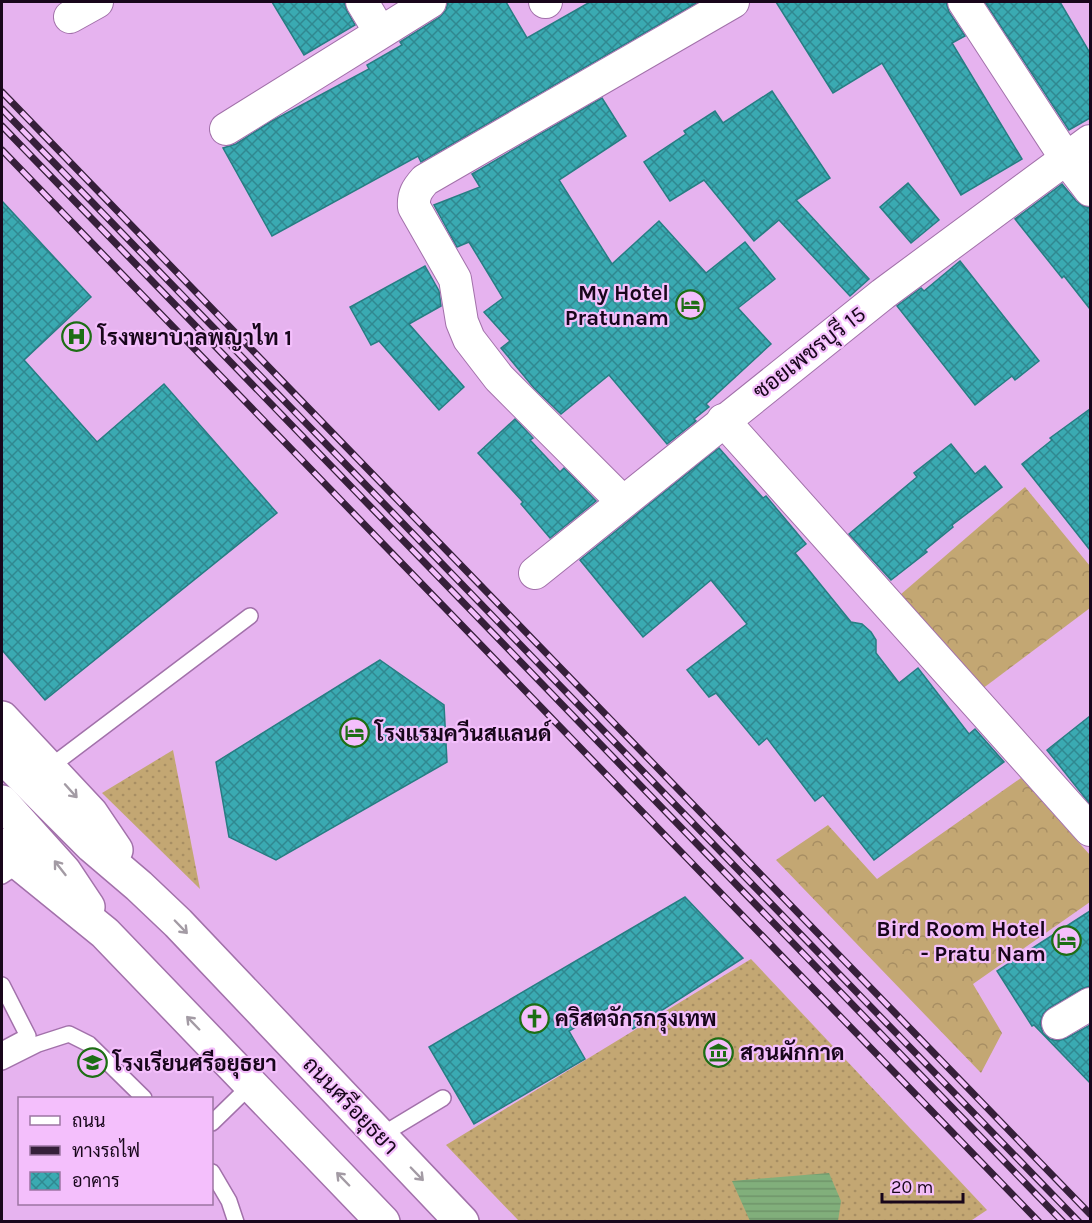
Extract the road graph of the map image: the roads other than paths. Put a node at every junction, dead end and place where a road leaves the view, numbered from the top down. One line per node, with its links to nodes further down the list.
1 (97, 2): 6 (street)
2 (362, 2): 7 (street)
3 (430, 2): 7 (street)
4 (733, 2): 13 (street)
5 (964, 2): 10 (street)
6 (70, 17)
7 (380, 32): 8 (street)
8 (226, 129)
9 (1090, 141): 10 (street, ซอยเพชรบุรี 15)
10 (1066, 160): 11 (street); 12 (street, ซอยเพชรบุรี 15)
11 (1090, 190)
12 (723, 420): 13 (street, ซอยเพชรบุรี 15); 20 (street)
13 (622, 501): 14 (street, ซอยเพชรบุรี 15)
14 (535, 573)
15 (250, 616): 18 (lane)
16 (2, 718): 18 (main road, ถนนศรีอยุธยา)
17 (2, 756): 22 (main road, ถนนศรีอยุธยา)
18 (50, 767): 22 (main road, ถนนศรีอยุธยา, one-way to 22)
19 (2, 802): 23 (main road, one-way to 19)
20 (1090, 830)
21 (5, 856): 23 (main road)
22 (139, 886): 33 (main road, ถนนศรีอยุธยา, one-way to 33)
23 (105, 933): 29 (main road, one-way to 23)
24 (2, 985): 27 (lane)
25 (1090, 1004): 26 (street)
26 (1058, 1023)
27 (2, 1050)
28 (2, 1062): 30 (lane)
29 (252, 1084): 32 (lane); 35 (main road, one-way to 29)
30 (143, 1097)
31 (443, 1098): 33 (lane)
32 (213, 1122)
33 (380, 1136): 37 (main road, ถนนศรีอยุธยา, one-way to 37)
34 (213, 1174): 36 (lane)
35 (374, 1219)
36 (236, 1221)
37 (462, 1221)

